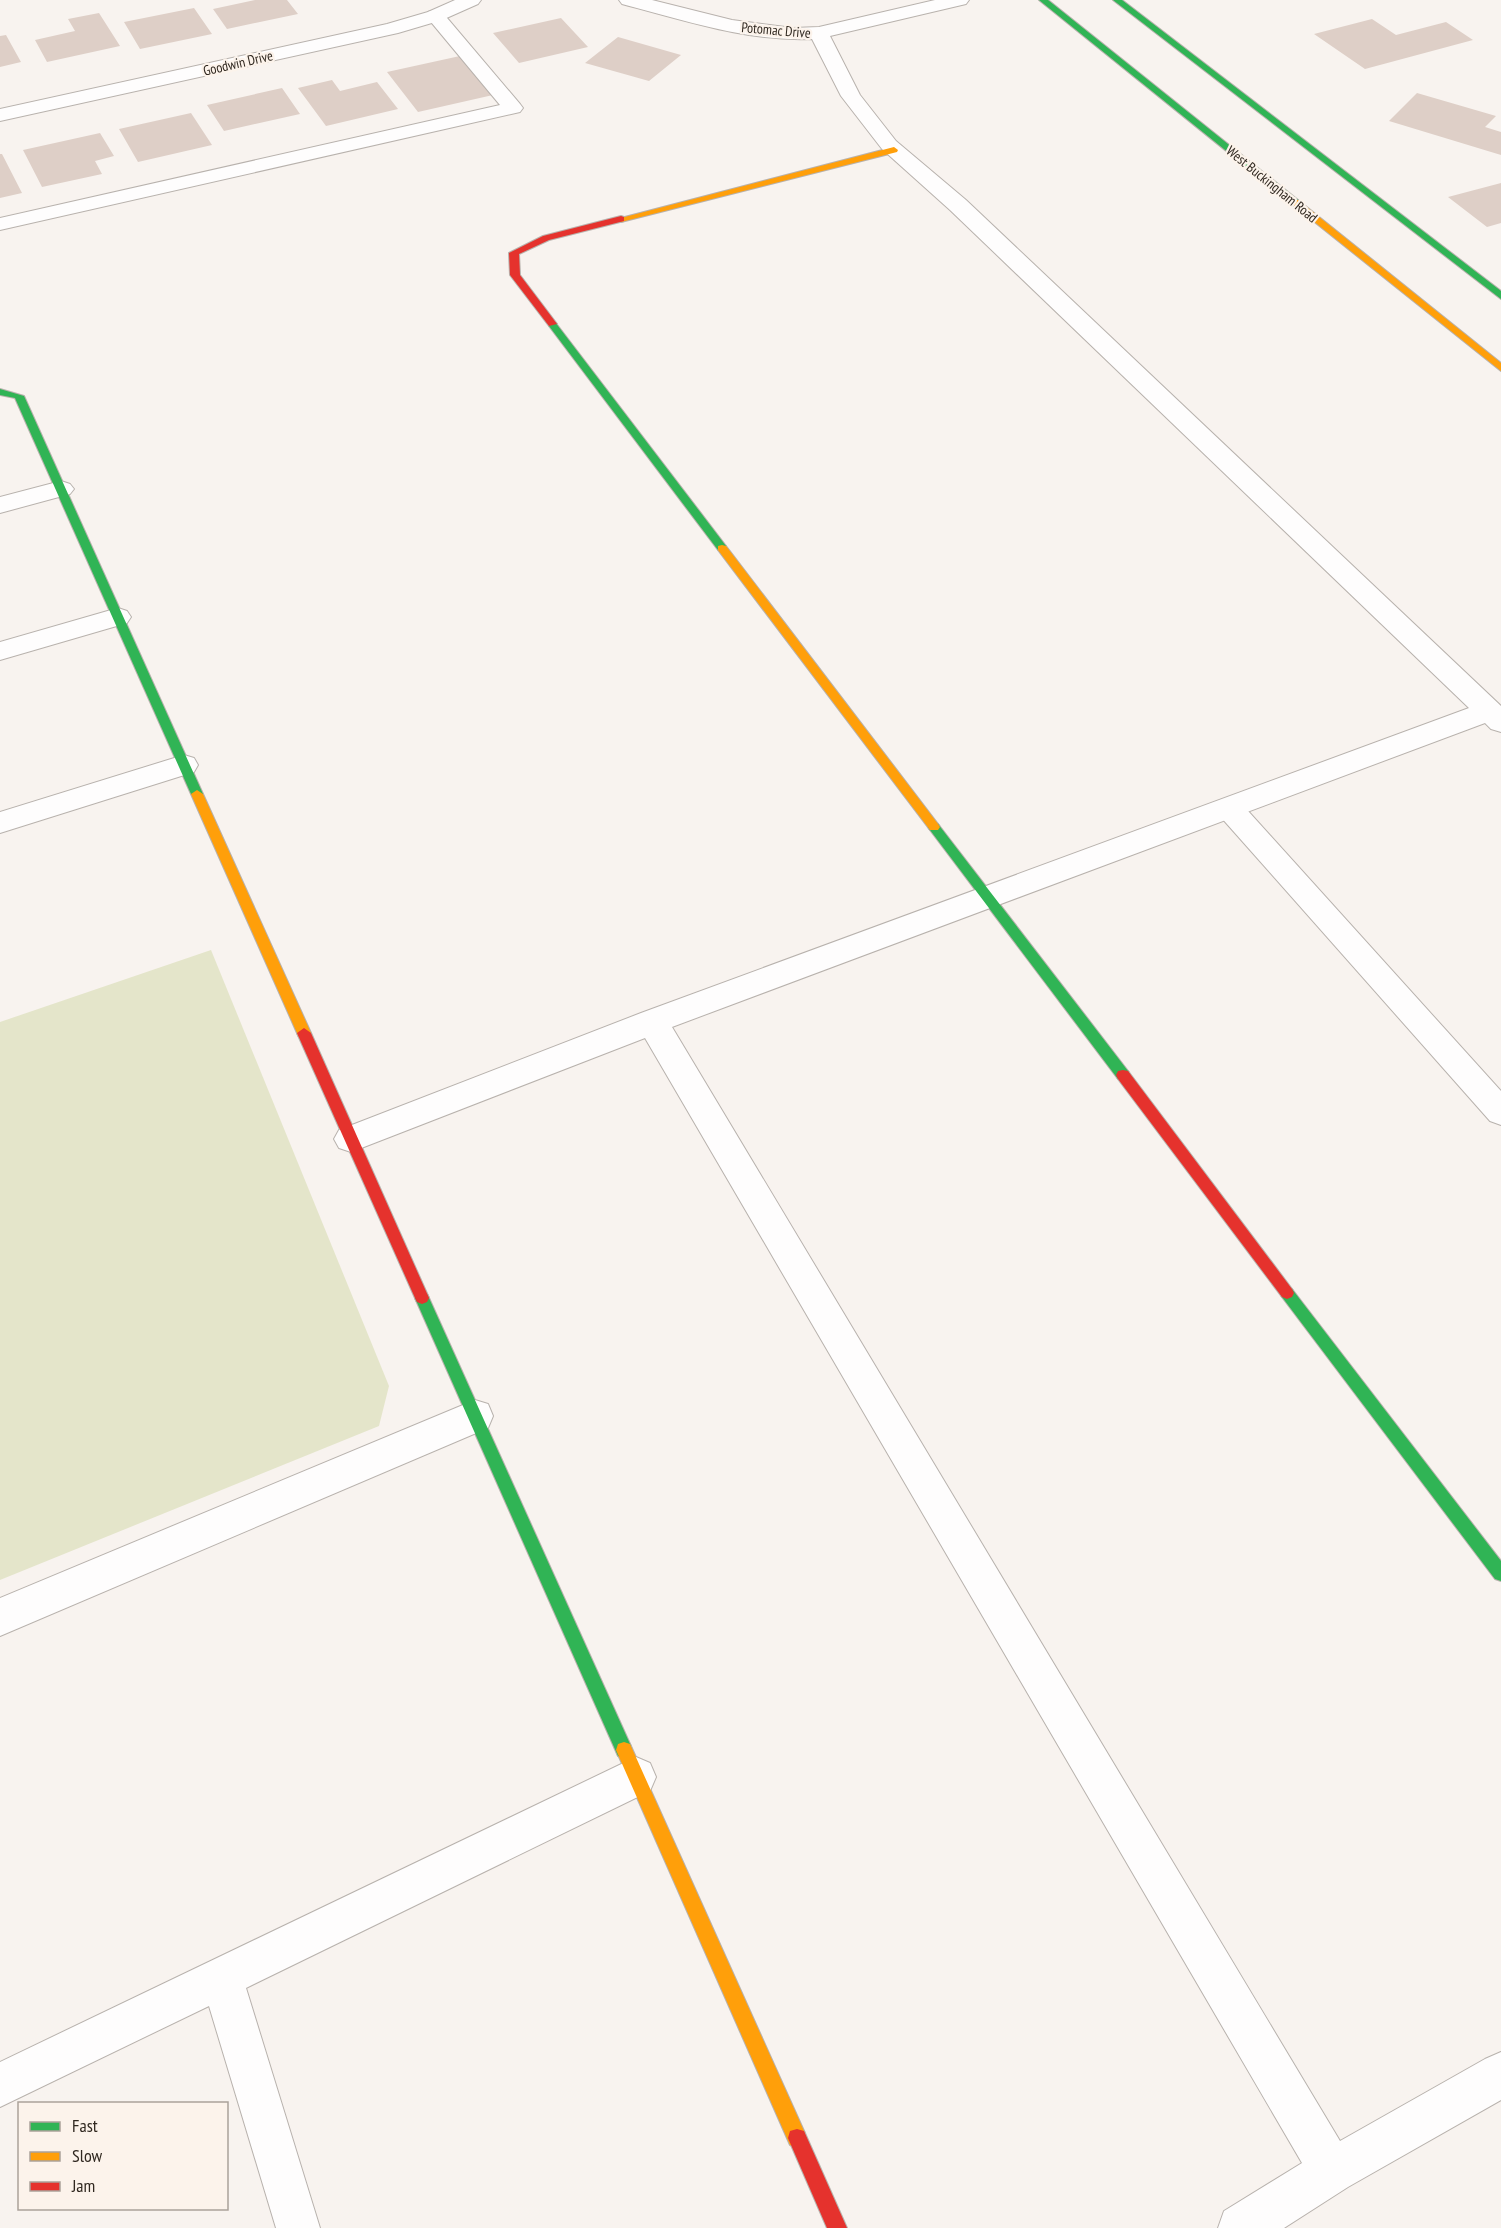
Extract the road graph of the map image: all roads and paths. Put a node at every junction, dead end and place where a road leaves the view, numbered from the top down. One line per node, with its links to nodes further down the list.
1 (471, 0): 6 (street, Goodwin Drive)
2 (629, 0): 7 (street, Potomac Drive)
3 (959, 0): 7 (street, Potomac Drive)
4 (1043, 0): 12 (street, West Buckingham Road)
5 (1117, 0): 11 (street)
6 (435, 16): 8 (street, Goodwin Drive); 10 (lane)
7 (819, 33): 9 (street)
8 (0, 115)
9 (894, 150): 18 (street); 22 (street)
10 (0, 224)
11 (1501, 296)
12 (1501, 368)
13 (0, 392): 14 (street)
14 (61, 489): 15 (street); 16 (street)
15 (0, 505)
16 (118, 617): 17 (street); 19 (street)
17 (0, 651)
18 (1498, 709): 20 (street)
19 (184, 765): 21 (street); 25 (street)
20 (1229, 808): 22 (street); 24 (lane)
21 (0, 823)
22 (990, 898): 23 (street); 27 (street)
23 (652, 1022): 25 (street); 33 (street)
24 (1501, 1113)
25 (351, 1139): 26 (street)
26 (475, 1416): 28 (street); 29 (street)
27 (1501, 1574)
28 (0, 1617)
29 (636, 1777): 30 (lane); 35 (street)
30 (222, 1978): 32 (lane); 34 (lane)
31 (1501, 2075): 33 (street)
32 (0, 2085)
33 (1332, 2171): 36 (street)
34 (298, 2228)
35 (837, 2228)
36 (1241, 2228)

